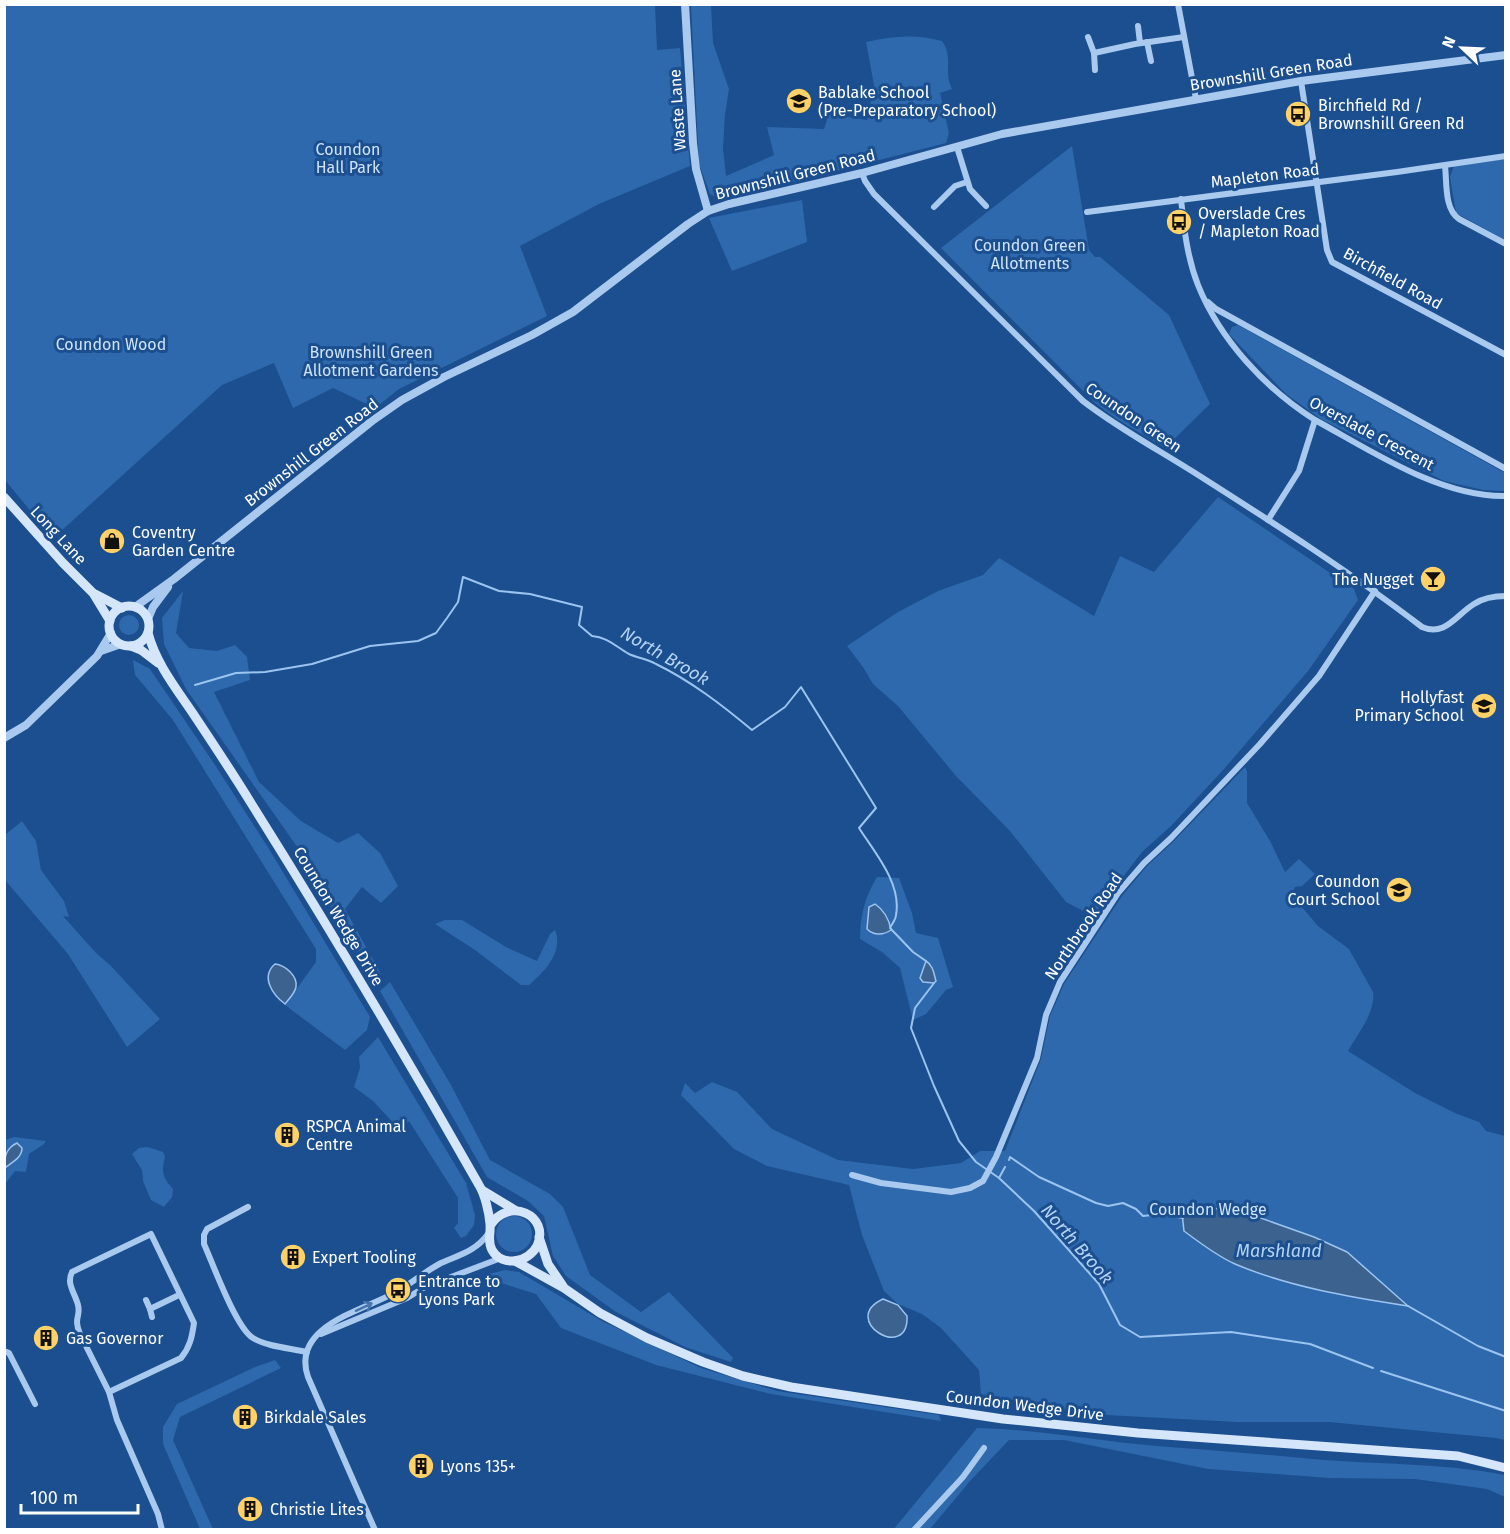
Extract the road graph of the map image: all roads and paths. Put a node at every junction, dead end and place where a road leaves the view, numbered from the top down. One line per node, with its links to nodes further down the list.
1 (685, 4): 22 (street, Waste Lane)
2 (1178, 4): 5 (street)
3 (1138, 26): 6 (street)
4 (1088, 37): 7 (street)
5 (1184, 37): 6 (street); 12 (street)
6 (1144, 43): 7 (street); 9 (street)
7 (1094, 53): 10 (street)
8 (1506, 55): 11 (street, Brownshill Green Road)
9 (1151, 61)
10 (1095, 70)
11 (1301, 81): 12 (street, Brownshill Green Road); 18 (street, Birchfield Road)
12 (1196, 99): 13 (street, Brownshill Green Road)
13 (957, 147): 16 (street, Brownshill Green Road); 17 (street)
14 (1506, 156): 15 (street, Mapleton Road)
15 (1445, 166): 18 (street, Mapleton Road); 24 (street)
16 (862, 173): 22 (street, Brownshill Green Road); 31 (street, Coundon Green)
17 (967, 182): 20 (street); 21 (street)
18 (1316, 183): 19 (street, Mapleton Road); 26 (street, Birchfield Road)
19 (1181, 199): 23 (street, Mapleton Road); 25 (street, Overslade Crescent)
20 (986, 206)
21 (934, 207)
22 (708, 212): 32 (street, Brownshill Green Road)
23 (1087, 212)
24 (1506, 244)
25 (1204, 298): 27 (street, Overslade Crescent); 28 (street, Overslade Crescent)
26 (1506, 355)
27 (1315, 420): 30 (street, Overslade Crescent); 31 (street)
28 (1506, 469)
29 (4, 496): 34 (main road, Long Lane)
30 (1506, 496)
31 (1268, 520): 33 (street, Coundon Green)
32 (174, 579): 36 (street, Brownshill Green Road); 38 (street)
33 (1375, 591): 35 (street, Coundon Green); 46 (street, Northbrook Road)
34 (93, 593): 37 (main road, Long Lane); 39 (main road, Long Lane)
35 (1506, 596)
36 (135, 607): 37 (main road); 38 (main road)
37 (122, 608): 39 (main road)
38 (147, 619): 41 (main road)
39 (110, 621): 40 (main road)
40 (111, 633): 42 (main road); 43 (street)
41 (148, 633): 42 (main road); 44 (main road, Coundon Wedge Drive)
42 (126, 645): 43 (street); 44 (main road, Coundon Wedge Drive)
43 (101, 651): 45 (street)
44 (160, 664): 47 (main road, Coundon Wedge Drive)
45 (4, 738)
46 (852, 1174)
47 (482, 1190): 49 (main road, Coundon Wedge Drive); 51 (main road, Coundon Wedge Drive)
48 (248, 1208): 65 (street)
49 (516, 1210): 51 (main road); 53 (main road, Coundon Wedge Drive)
50 (158, 1230): 52 (street)
51 (489, 1230): 54 (main road, Coundon Wedge Drive); 62 (street, one-way to 51)
52 (151, 1234): 57 (street); 61 (street)
53 (539, 1237): 55 (main road); 56 (main road, Coundon Wedge Drive)
54 (501, 1258): 55 (main road, Coundon Wedge Drive); 62 (street)
55 (515, 1261): 56 (main road, Coundon Wedge Drive)
56 (564, 1287): 69 (main road, Coundon Wedge Drive)
57 (179, 1295): 59 (street); 66 (street)
58 (146, 1300): 59 (street)
59 (150, 1309): 60 (street)
60 (152, 1317)
61 (80, 1334): 63 (street); 66 (street)
62 (315, 1337): 65 (street)
63 (71, 1338)
64 (4, 1351): 67 (street)
65 (306, 1352): 71 (street)
66 (109, 1392): 70 (street)
67 (35, 1404)
68 (984, 1448): 72 (street)
69 (1506, 1468)
70 (162, 1530)
71 (375, 1530)
72 (914, 1530)

